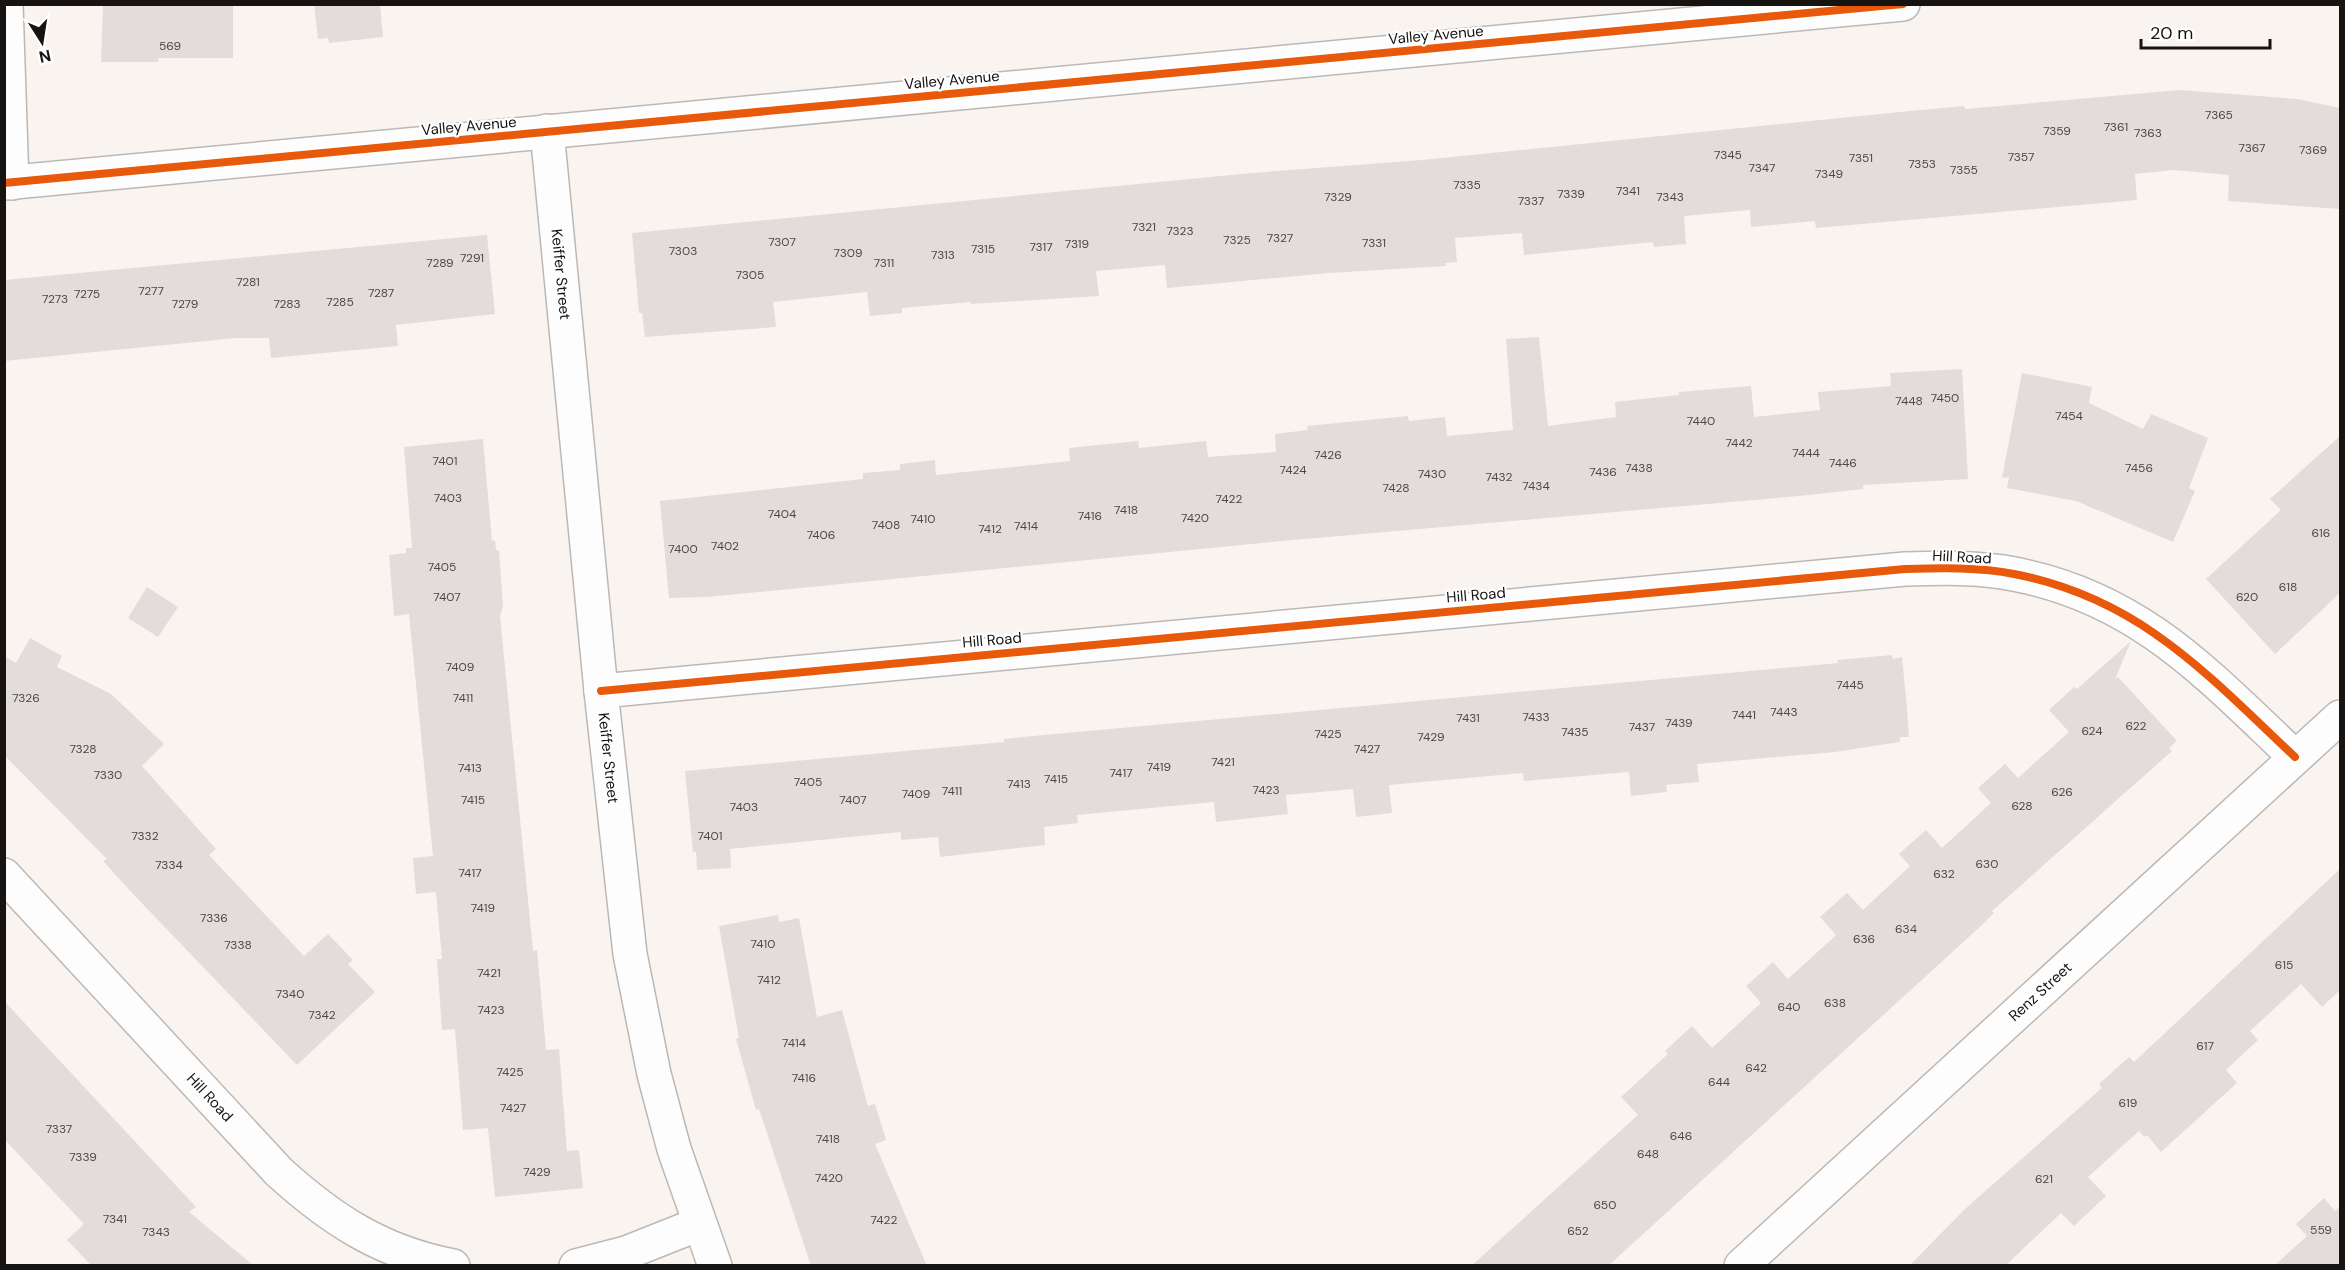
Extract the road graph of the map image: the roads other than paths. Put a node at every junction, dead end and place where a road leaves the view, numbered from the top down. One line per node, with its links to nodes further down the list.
1 (6, 4): 4 (street)
2 (1903, 4): 3 (street, Valley Avenue)
3 (548, 131): 4 (street, Valley Avenue); 5 (street, Keiffer Street)
4 (8, 183)
5 (601, 691): 7 (street, Hill Road); 9 (street, Keiffer Street)
6 (2340, 717): 7 (street, Renz Street)
7 (2295, 758): 13 (street, Renz Street)
8 (4, 875): 10 (street, Hill Road)
9 (699, 1224): 11 (street); 12 (street, Keiffer Street)
10 (453, 1266)
11 (576, 1266)
12 (715, 1266)
13 (1741, 1266)

